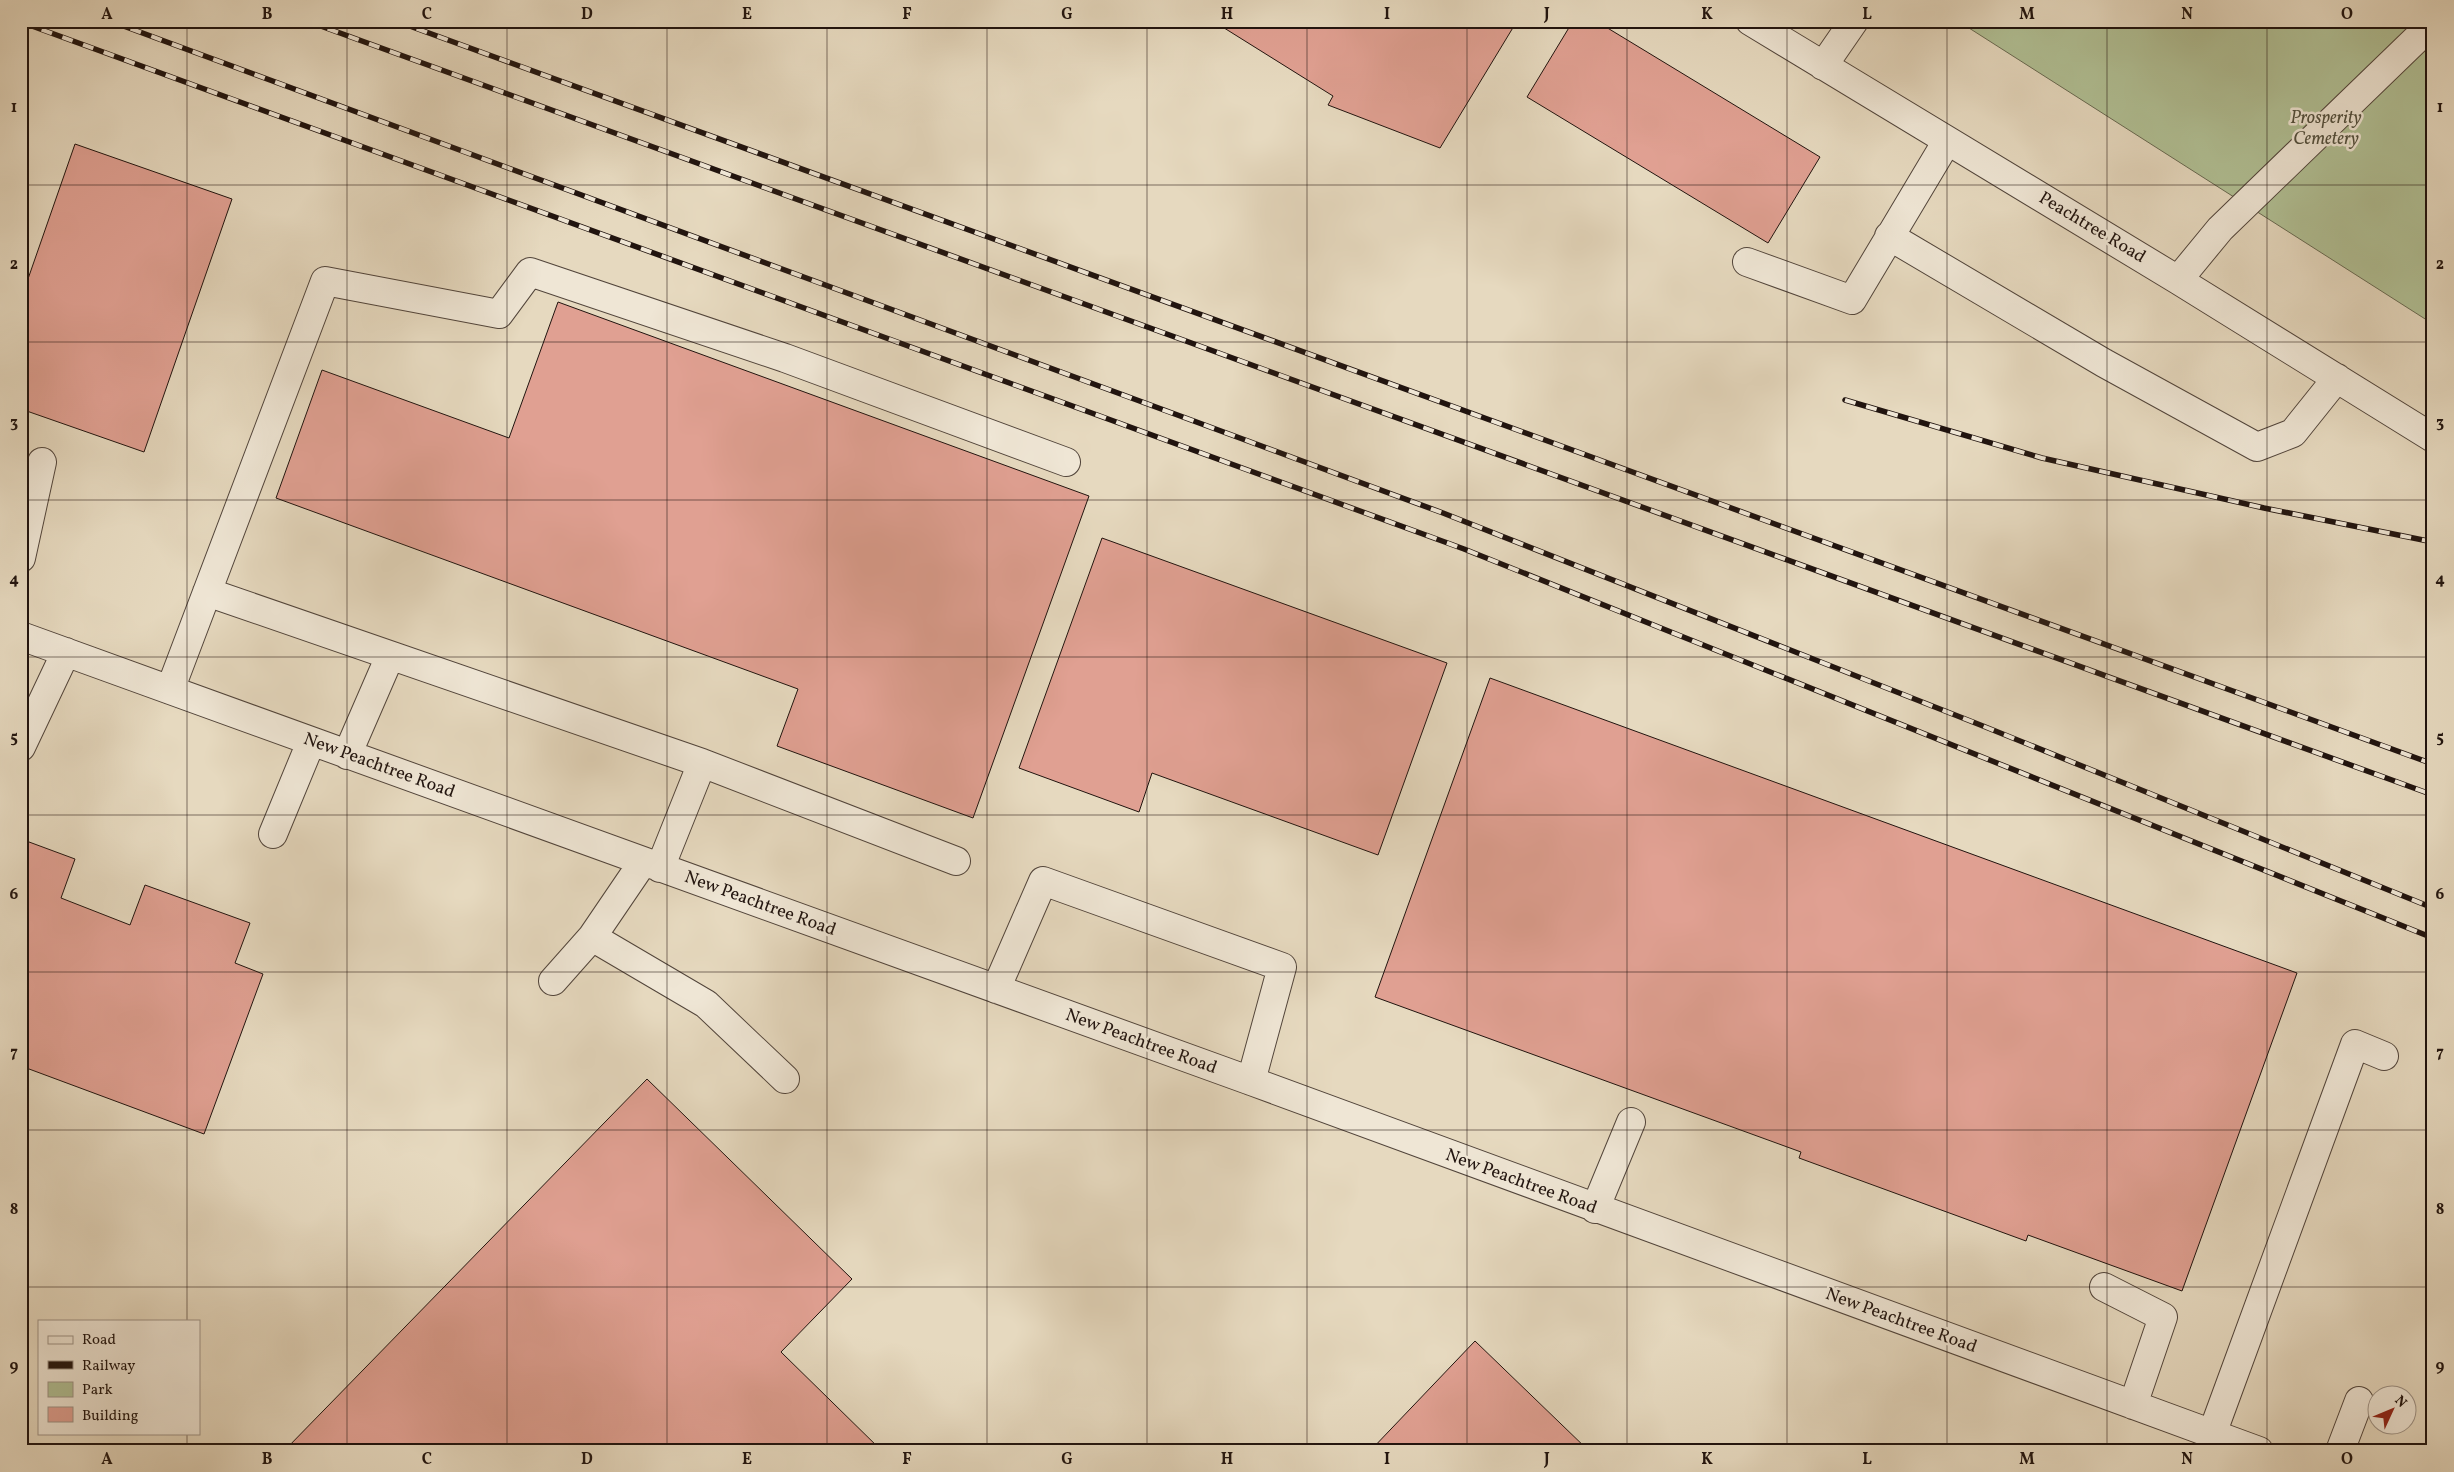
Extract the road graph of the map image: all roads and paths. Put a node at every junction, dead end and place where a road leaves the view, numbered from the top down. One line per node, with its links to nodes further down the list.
1 (1750, 21): 4 (street, Peachtree Road)
2 (1854, 21): 4 (street)
3 (2433, 23): 8 (street)
4 (1823, 66): 5 (street, Peachtree Road)
5 (1947, 141): 6 (street); 8 (street, Peachtree Road)
6 (1890, 236): 7 (street); 9 (street)
7 (1747, 262)
8 (2178, 280): 9 (street, Peachtree Road)
9 (2337, 378): 10 (street, Peachtree Road)
10 (2433, 438)
11 (42, 462): 13 (street)
12 (1066, 462): 14 (street)
13 (21, 558)
14 (207, 592): 17 (street); 18 (street)
15 (21, 636): 16 (street, New Peachtree Road)
16 (66, 652): 18 (street, New Peachtree Road); 20 (street)
17 (390, 656): 21 (street); 22 (street)
18 (170, 690): 19 (street, New Peachtree Road)
19 (311, 742): 21 (street, New Peachtree Road); 23 (street)
20 (21, 747)
21 (347, 755): 25 (street, New Peachtree Road)
22 (702, 763): 24 (street); 25 (street)
23 (272, 834)
24 (956, 861)
25 (651, 865): 26 (street); 28 (street, New Peachtree Road)
26 (592, 937): 27 (street); 30 (street)
27 (553, 981)
28 (996, 990): 31 (street, New Peachtree Road); 31 (street)
29 (2384, 1056): 37 (street)
30 (785, 1078)
31 (1251, 1081): 33 (street, New Peachtree Road)
32 (1631, 1122): 33 (street)
33 (1596, 1209): 36 (street, New Peachtree Road)
34 (2104, 1287): 36 (street)
35 (2359, 1401): 39 (street)
36 (2133, 1405): 37 (street, New Peachtree Road)
37 (2212, 1434): 38 (street, New Peachtree Road)
38 (2259, 1451)
39 (2340, 1451)

